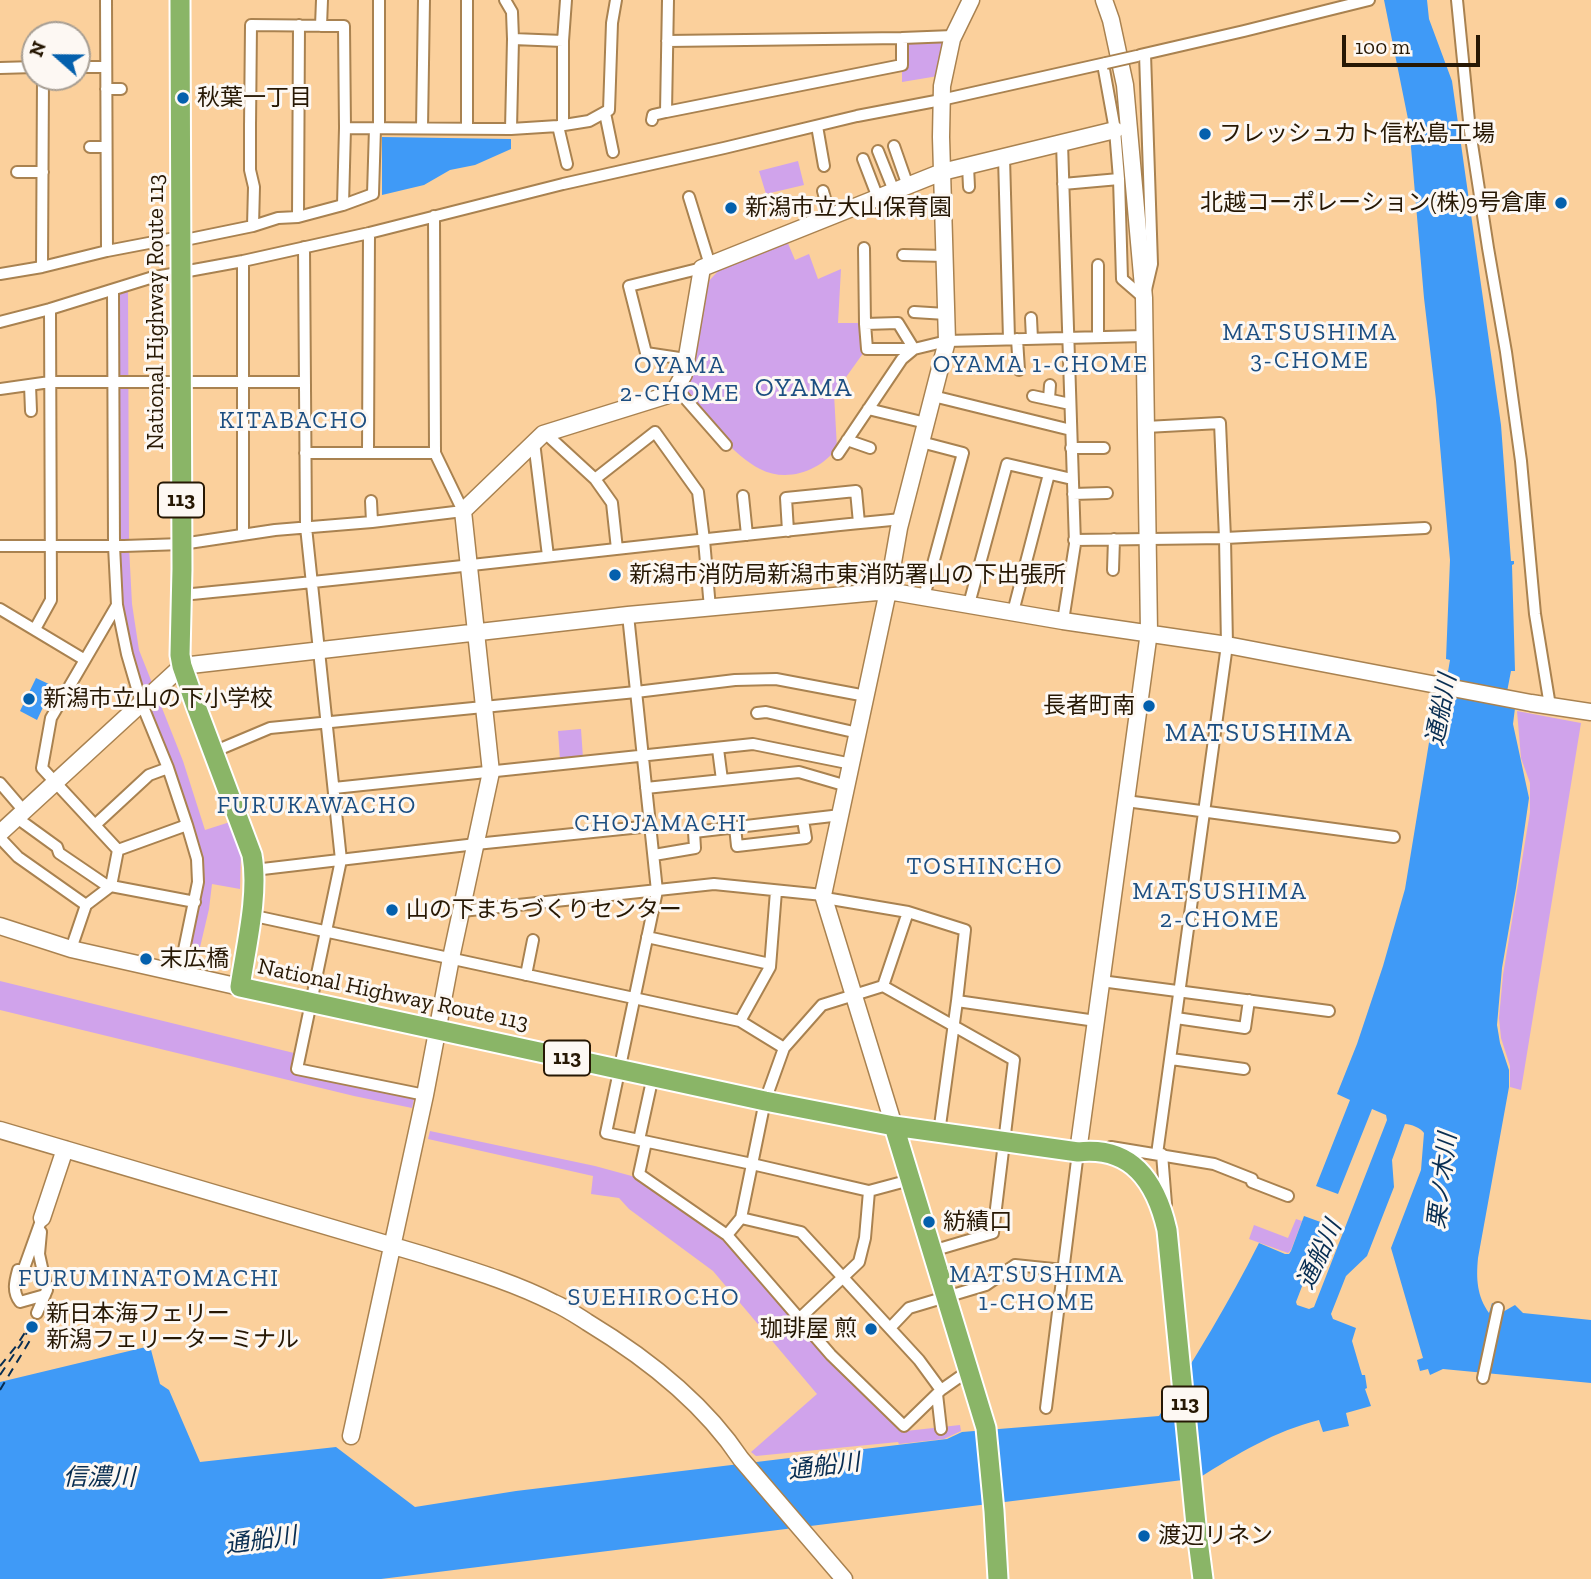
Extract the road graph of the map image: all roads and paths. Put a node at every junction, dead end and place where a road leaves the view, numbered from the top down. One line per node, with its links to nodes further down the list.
1 (106, 0): 24 (street)
2 (180, 0): 74 (highway, National Highway Route 113 / 113)
3 (322, 0): 16 (street)
4 (379, 0): 39 (street)
5 (424, 0): 40 (street)
6 (467, 0): 41 (street)
7 (505, 0): 19 (street)
8 (566, 0): 20 (street)
9 (616, 0): 33 (street)
10 (668, 0): 21 (street)
11 (971, 0): 17 (street)
12 (1104, 0): 87 (street)
13 (1369, 0): 22 (street)
14 (1457, 0): 182 (street)
15 (299, 25): 16 (street); 70 (street); 72 (street)
16 (321, 26): 38 (street)
17 (953, 36): 18 (street); 31 (street)
18 (902, 38): 21 (street); 32 (street)
19 (513, 39): 20 (street); 42 (street)
20 (563, 41): 36 (street)
21 (667, 41): 32 (street)
22 (1141, 55): 23 (street, bridge); 87 (street)
23 (1105, 64): 31 (street); 44 (street)
24 (106, 66): 26 (street); 28 (street)
25 (21, 67): 27 (street)
26 (91, 67)
27 (0, 68)
28 (106, 89): 29 (street); 48 (street)
29 (121, 89)
30 (43, 91): 57 (street)
31 (941, 100): 34 (street); 58 (street)
32 (666, 112): 35 (street)
33 (605, 113): 36 (street); 50 (street)
34 (858, 116): 37 (street); 43 (street)
35 (652, 120)
36 (560, 125): 42 (street); 53 (street)
37 (817, 126): 54 (street); 69 (street)
38 (345, 128): 39 (street); 68 (street)
39 (377, 128): 40 (street); 68 (street)
40 (422, 128): 41 (street)
41 (467, 128): 42 (street)
42 (511, 129)
43 (862, 129)
44 (1115, 130): 45 (street); 61 (street)
45 (1062, 143): 51 (street); 62 (street)
46 (894, 146): 64 (street)
47 (90, 147): 48 (street)
48 (106, 147): 60 (street)
49 (878, 151): 64 (street)
50 (613, 152)
51 (1004, 157): 55 (street); 97 (street)
52 (863, 159): 67 (street)
53 (567, 164)
54 (824, 166)
55 (968, 166): 58 (street); 63 (street)
56 (17, 172): 57 (street)
57 (43, 172): 82 (street)
58 (942, 172): 64 (street); 79 (street)
59 (92, 173): 60 (street)
60 (106, 173): 77 (street)
61 (1119, 179): 62 (street); 87 (street)
62 (1063, 184): 96 (street)
63 (969, 187)
64 (901, 188): 67 (street)
65 (822, 191): 71 (street)
66 (690, 197): 83 (street)
67 (878, 198): 71 (street)
68 (342, 205): 70 (street)
69 (434, 216): 73 (street); 130 (street)
70 (298, 217): 72 (street)
71 (830, 217): 83 (street)
72 (253, 226): 74 (street)
73 (369, 233): 75 (street); 129 (street)
74 (180, 239): 77 (street); 85 (highway, National Highway Route 113 / 113)
75 (304, 247): 80 (street); 107 (street)
76 (864, 248): 93 (street)
77 (107, 251): 82 (street)
78 (903, 255): 79 (street)
79 (945, 256): 90 (street)
80 (243, 261): 85 (street); 104 (street)
81 (1098, 265): 95 (street)
82 (43, 267): 84 (street)
83 (706, 267): 101 (street); 101 (street)
84 (0, 274)
85 (180, 274): 86 (street); 103 (highway, National Highway Route 113 / 113)
86 (113, 290): 88 (street); 106 (street)
87 (1143, 298): 94 (street)
88 (50, 309): 92 (street); 105 (street)
89 (914, 312): 90 (street)
90 (946, 314): 99 (street)
91 (1031, 318): 98 (street)
92 (0, 322)
93 (865, 324): 100 (street); 100 (street)
94 (1144, 336): 95 (street); 119 (street)
95 (1098, 337): 96 (street)
96 (1069, 338): 98 (street); 115 (street)
97 (1013, 339): 98 (street); 99 (street); 102 (street)
98 (1032, 339)
99 (947, 341): 100 (street); 112 (street)
100 (914, 349): 116 (street)
101 (686, 359): 111 (street)
102 (1019, 370)
103 (181, 381): 104 (street); 106 (street); 153 (highway, National Highway Route 113 / 113)
104 (243, 381): 107 (street); 146 (street)
105 (50, 382): 106 (street); 108 (street); 156 (street)
106 (114, 382): 155 (street)
107 (304, 382): 128 (street)
108 (30, 385): 110 (street); 117 (street)
109 (1050, 385): 114 (street)
110 (0, 389)
111 (675, 390): 121 (street); 124 (street)
112 (933, 396): 118 (street); 120 (street)
113 (1033, 396): 114 (street)
114 (1049, 399): 115 (street)
115 (1070, 404): 120 (street)
116 (868, 409): 118 (street); 122 (street)
117 (31, 411)
118 (926, 423): 123 (street)
119 (1146, 427): 148 (street); 150 (street)
120 (1071, 430): 127 (street)
121 (540, 438): 133 (street); 139 (street); 158 (street)
122 (847, 440): 125 (street); 131 (street)
123 (921, 442): 140 (street); 164 (street)
124 (726, 444)
125 (870, 448)
126 (1104, 448): 127 (street)
127 (1071, 449): 134 (street)
128 (305, 453): 129 (street); 143 (street)
129 (368, 453): 130 (street)
130 (435, 453): 139 (street)
131 (838, 454)
132 (1049, 474): 134 (street); 165 (street); 169 (street)
133 (595, 479): 151 (street); 157 (street)
134 (1072, 479): 136 (street)
135 (1107, 493): 136 (street)
136 (1073, 494): 152 (street)
137 (743, 496): 147 (street)
138 (371, 501): 141 (street)
139 (463, 511): 141 (street); 159 (street)
140 (901, 519): 142 (street); 162 (street)
141 (372, 522): 143 (street)
142 (859, 523): 145 (street); 145 (street)
143 (306, 527): 146 (street); 161 (street)
144 (1425, 528): 148 (street)
145 (788, 531): 147 (street)
146 (243, 534): 153 (street)
147 (747, 535): 151 (street)
148 (1225, 538): 150 (street); 175 (street)
149 (1114, 539): 150 (street); 152 (street); 160 (street)
150 (1146, 539): 173 (street)
151 (704, 540): 157 (street); 167 (street)
152 (1074, 540): 171 (street)
153 (181, 544): 155 (street); 163 (highway, National Highway Route 113 / 113)
154 (0, 546): 156 (street)
155 (114, 546): 156 (street); 166 (street)
156 (52, 547): 172 (street)
157 (617, 549): 158 (street)
158 (548, 556): 159 (street)
159 (469, 565): 161 (street); 174 (street)
160 (1113, 570)
161 (311, 583): 163 (street); 176 (street)
162 (888, 591): 164 (street); 167 (street); 180 (street)
163 (181, 596): 178 (highway, National Highway Route 113 / 113)
164 (924, 597): 165 (street)
165 (969, 604): 169 (street)
166 (117, 605): 177 (street); 181 (street)
167 (710, 608): 170 (street)
168 (0, 609): 172 (street)
169 (1013, 612): 171 (street)
170 (628, 615): 174 (street); 179 (street)
171 (1063, 621): 173 (street)
172 (34, 629): 177 (street)
173 (1149, 632): 175 (street); 200 (street)
174 (477, 633): 176 (street); 183 (street)
175 (1227, 645): 182 (street); 201 (street)
176 (318, 650): 178 (street); 186 (street)
177 (85, 660): 196 (street)
178 (182, 666): 181 (street); 189 (highway, National Highway Route 113 / 113)
179 (636, 692): 180 (street); 183 (street); 190 (street)
180 (866, 696): 187 (street)
181 (141, 702): 192 (street); 196 (street)
182 (1550, 706): 184 (street)
183 (485, 707): 186 (street); 193 (street)
184 (1591, 712)
185 (757, 713): 187 (street)
186 (327, 723): 189 (street); 198 (street)
187 (858, 733): 191 (street)
188 (718, 749): 190 (street); 191 (street); 194 (street)
189 (213, 752): 215 (highway, National Highway Route 113 / 113)
190 (643, 757): 193 (street); 199 (street)
191 (852, 764): 197 (street)
192 (167, 768): 205 (street); 206 (street)
193 (491, 772): 198 (street); 211 (street)
194 (722, 780): 197 (street); 199 (street)
195 (0, 783): 202 (street)
196 (55, 783): 202 (street); 205 (street)
197 (847, 786): 203 (street)
198 (334, 788): 214 (street)
199 (646, 788): 207 (street)
200 (1126, 802): 201 (street); 234 (street)
201 (1205, 811): 210 (street); 237 (street)
202 (21, 814): 209 (street); 216 (street)
203 (841, 816): 204 (street); 219 (street)
204 (803, 820): 208 (street); 208 (street)
205 (95, 825): 212 (street)
206 (187, 825): 212 (street); 220 (street)
207 (651, 826): 211 (street); 213 (street)
208 (735, 827): 213 (street)
209 (0, 836): 221 (street)
210 (1394, 837)
211 (476, 844): 214 (street); 222 (street)
212 (118, 850): 216 (street)
213 (654, 855): 217 (street)
214 (341, 860): 215 (street); 226 (street)
215 (254, 870): 224 (highway, National Highway Route 113 / 113)
216 (110, 887): 220 (street); 221 (street)
217 (657, 891): 218 (street); 222 (street); 227 (street)
218 (776, 891): 219 (street); 231 (street)
219 (824, 897): 223 (street); 238 (street)
220 (195, 902): 232 (street)
221 (86, 905): 229 (street)
222 (462, 911): 230 (street)
223 (908, 912): 235 (street); 242 (street)
224 (250, 915): 226 (street); 236 (highway, National Highway Route 113 / 113)
225 (0, 926): 229 (street)
226 (326, 931): 230 (street); 241 (street)
227 (647, 937): 231 (street); 239 (street)
228 (533, 940): 233 (street)
229 (71, 949): 232 (street)
230 (451, 958): 233 (street); 248 (street)
231 (770, 964): 245 (street)
232 (179, 974): 236 (street)
233 (526, 975): 239 (street)
234 (1101, 981): 237 (street); 246 (street)
235 (883, 986): 238 (street); 247 (street)
236 (240, 987): 241 (highway, National Highway Route 113 / 113)
237 (1180, 991): 240 (street); 244 (street)
238 (854, 995): 249 (street); 256 (street)
239 (634, 998): 245 (street); 251 (street)
240 (1249, 1000): 243 (street); 244 (street)
241 (312, 1002): 248 (highway, National Highway Route 113 / 113); 254 (street)
242 (957, 1002): 246 (street); 247 (street)
243 (1329, 1011)
244 (1176, 1018): 250 (street)
245 (740, 1021): 249 (street)
246 (1096, 1021): 262 (street)
247 (953, 1026): 258 (street); 260 (street)
248 (437, 1030): 251 (highway, National Highway Route 113 / 113); 254 (street)
249 (784, 1048): 255 (street)
250 (1171, 1059): 252 (street); 263 (street)
251 (619, 1069): 253 (highway, National Highway Route 113 / 113); 259 (street)
252 (1244, 1069)
253 (653, 1076): 255 (highway, National Highway Route 113 / 113); 259 (street)
254 (425, 1095): 272 (street)
255 (765, 1101): 256 (highway, National Highway Route 113 / 113); 264 (street)
256 (894, 1126): 258 (highway, 113); 265 (highway)
257 (0, 1130): 261 (street)
258 (939, 1133): 260 (highway, 113)
259 (643, 1141): 264 (street); 271 (street)
260 (1003, 1142): 262 (highway, 113); 273 (street)
261 (65, 1149): 268 (street); 272 (street)
262 (1078, 1152): 263 (street); 270 (highway, 113); 274 (street)
263 (1160, 1154): 267 (street); 270 (street)
264 (752, 1164): 266 (street); 269 (street)
265 (910, 1180): 266 (street); 273 (highway)
266 (869, 1191): 275 (street)
267 (1288, 1196)
268 (42, 1218): 276 (street); 276 (street)
269 (741, 1218): 271 (street); 275 (street)
270 (1162, 1231): 290 (highway, 113); 291 (highway, 113)
271 (727, 1235): 280 (street)
272 (393, 1246): 287 (street); 288 (street)
273 (932, 1251): 277 (highway)
274 (1063, 1270): 277 (street); 285 (street)
275 (844, 1278): 280 (street); 281 (street)
276 (45, 1295): 279 (street)
277 (946, 1297): 281 (street); 282 (highway)
278 (1498, 1308): 283 (street)
279 (37, 1313)
280 (800, 1318): 284 (street)
281 (890, 1328): 284 (street)
282 (968, 1371): 284 (street); 289 (highway)
283 (1483, 1378)
284 (939, 1392): 286 (street)
285 (1046, 1408)
286 (941, 1429)
287 (351, 1436)
288 (844, 1579)
289 (998, 1579)
290 (1193, 1579)
291 (1203, 1579)

